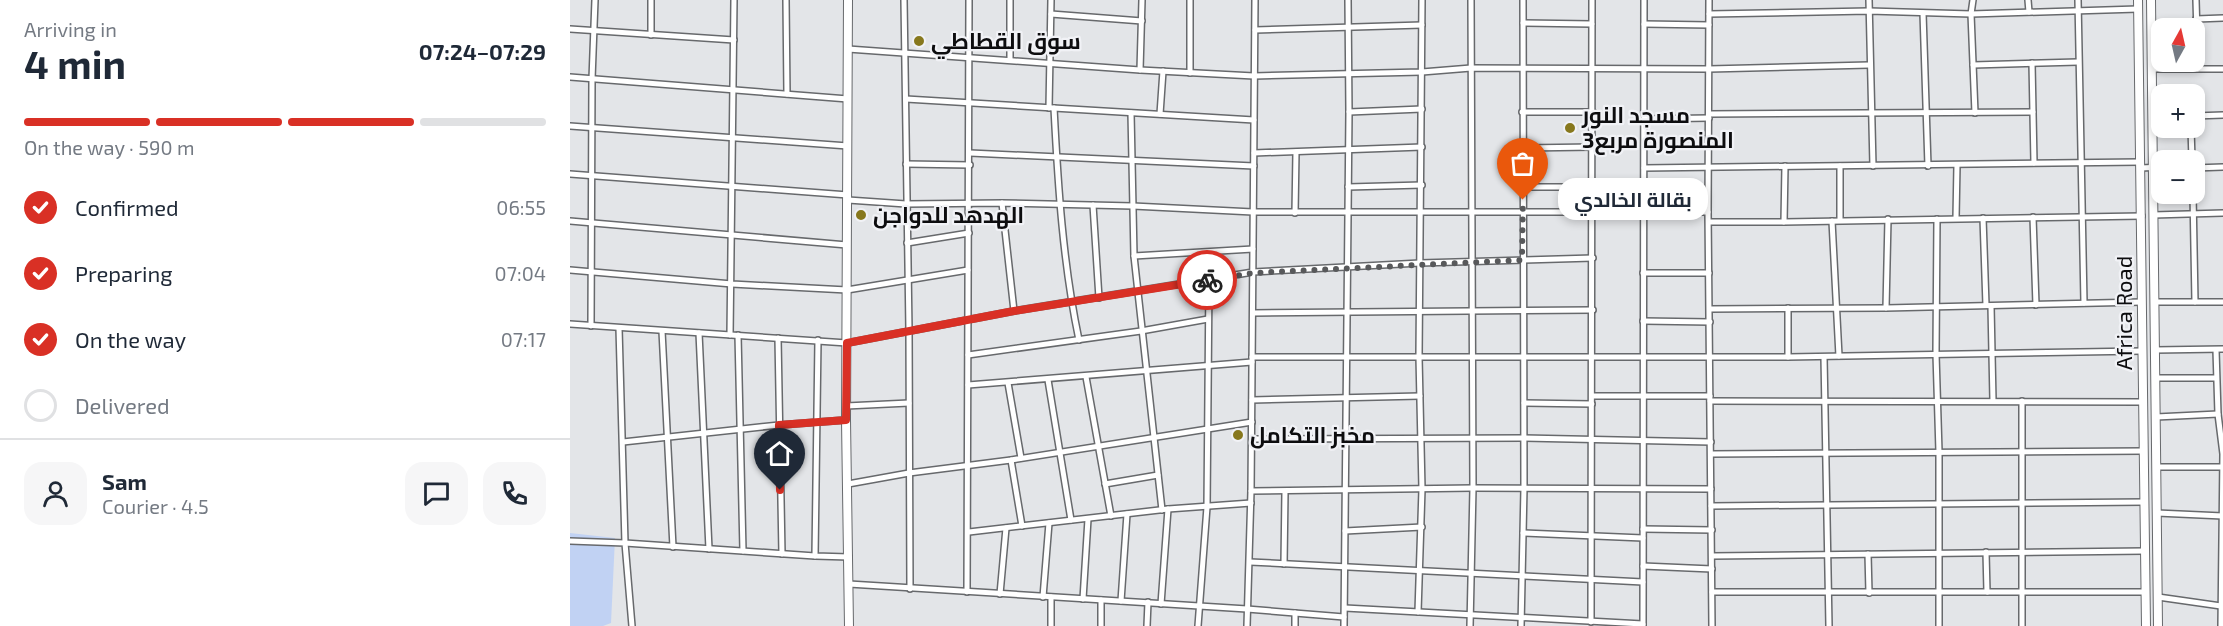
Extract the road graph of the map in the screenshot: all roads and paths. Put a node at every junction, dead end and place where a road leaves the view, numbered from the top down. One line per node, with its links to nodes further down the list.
1 (595, 0): 47 (street)
2 (651, 0): 48 (street)
3 (734, 0): 49 (street)
4 (786, 0): 75 (street)
5 (848, 0): 50 (street)
6 (903, 0): 51 (street)
7 (969, 0): 52 (street)
8 (1010, 0): 53 (street)
9 (1051, 0): 31 (street)
10 (1142, 0): 38 (street)
11 (1190, 0): 70 (street)
12 (1255, 0): 46 (street)
13 (1348, 0): 44 (street)
14 (1422, 0): 42 (street)
15 (1471, 0): 59 (street)
16 (1523, 0): 39 (street)
17 (1592, 0): 40 (street)
18 (1644, 0): 41 (street)
19 (1709, 0): 32 (street)
20 (1869, 0): 28 (street)
21 (1973, 0): 33 (street)
22 (2028, 0): 29 (street)
23 (2078, 0): 27 (street)
24 (2151, 0): 34 (street, Africa Road)
25 (2196, 0): 35 (street)
26 (2138, 4): 27 (street); 113 (street, Africa Road)
27 (2079, 10): 29 (street); 54 (street)
28 (1869, 11): 30 (street); 32 (street); 57 (street)
29 (2029, 12): 33 (street)
30 (1923, 13): 33 (street); 87 (street)
31 (1051, 14): 38 (street); 55 (street)
32 (1709, 14): 43 (street)
33 (1971, 14): 58 (street)
34 (2151, 18)
35 (2196, 18)
36 (2223, 18): 37 (street)
37 (2205, 19)
38 (1142, 21): 65 (street)
39 (1523, 23): 40 (street); 60 (street)
40 (1592, 24): 66 (street)
41 (1644, 24): 43 (street); 61 (street)
42 (1422, 25): 44 (street); 69 (street)
43 (1709, 25): 62 (street)
44 (1348, 28): 46 (street); 68 (street)
45 (570, 29): 47 (street)
46 (1255, 30): 71 (street)
47 (594, 31): 48 (street); 73 (street)
48 (651, 35): 49 (street)
49 (734, 40): 74 (street)
50 (849, 49): 51 (street); 76 (street)
51 (905, 51): 52 (street); 77 (street)
52 (968, 57): 53 (street); 78 (street)
53 (1010, 60): 55 (street)
54 (2078, 62): 56 (street); 108 (street)
55 (1049, 63): 65 (street); 79 (street)
56 (2032, 63): 58 (street); 84 (street)
57 (1869, 65): 62 (street); 86 (street)
58 (1972, 65): 88 (street)
59 (1471, 69): 60 (street); 69 (street); 145 (street)
60 (1523, 69): 66 (street); 82 (street)
61 (1644, 69): 62 (street); 66 (street); 93 (street)
62 (1709, 69): 91 (street)
63 (2205, 69): 64 (street)
64 (2223, 69)
65 (1140, 70): 67 (street)
66 (1592, 70): 83 (street)
67 (1163, 71): 70 (street); 89 (street)
68 (1349, 72): 69 (street); 71 (street); 81 (street)
69 (1422, 72): 80 (street)
70 (1190, 73): 71 (street)
71 (1254, 76): 94 (street)
72 (570, 77): 73 (street)
73 (592, 79): 74 (street); 96 (street)
74 (733, 90): 75 (street); 97 (street)
75 (787, 94): 76 (street)
76 (848, 99): 98 (street)
77 (906, 99): 78 (street); 109 (street)
78 (969, 104): 79 (street); 104 (street)
79 (1051, 108): 85 (street); 106 (street)
80 (1422, 109): 81 (street); 99 (street)
81 (1349, 112): 102 (street)
82 (1522, 112): 83 (street); 101 (street)
83 (1593, 112): 100 (street)
84 (2033, 112): 88 (street); 110 (street)
85 (1131, 113): 89 (street); 107 (street)
86 (1872, 113): 87 (street); 91 (street); 117 (street)
87 (1926, 113): 88 (street); 118 (street)
88 (1974, 113)
89 (1160, 114): 94 (street)
90 (2223, 115): 92 (street)
91 (1709, 116): 93 (street); 120 (street)
92 (2205, 116)
93 (1644, 119): 122 (street)
94 (1254, 120): 105 (street)
95 (570, 126): 96 (street)
96 (592, 128): 97 (street); 125 (street)
97 (732, 138): 98 (street); 127 (street)
98 (848, 146): 131 (street)
99 (1422, 147): 102 (street); 126 (street)
100 (1593, 147): 101 (street); 130 (street)
101 (1523, 148): 129 (street)
102 (1349, 150): 103 (street); 128 (street)
103 (1296, 152): 105 (street); 142 (street)
104 (970, 153): 106 (street); 111 (street)
105 (1254, 153): 114 (street)
106 (1057, 158): 107 (street); 137 (street)
107 (1132, 160): 114 (street); 139 (street)
108 (2080, 163): 110 (street); 113 (street); 154 (street)
109 (906, 164): 111 (street); 133 (street)
110 (2034, 164): 112 (street)
111 (970, 165): 136 (street)
112 (1957, 165): 118 (street); 155 (street)
113 (2140, 165): 119 (street); 152 (street, Africa Road)
114 (1254, 166): 140 (street)
115 (1785, 166): 116 (street); 120 (street); 163 (street)
116 (1840, 166): 117 (street); 160 (street)
117 (1873, 166): 118 (street)
118 (1928, 166)
119 (2151, 166)
120 (1708, 167): 122 (street); 141 (street)
121 (2223, 167): 123 (street)
122 (1644, 168): 148 (street)
123 (2205, 168)
124 (570, 174): 125 (street)
125 (592, 176): 127 (street); 164 (street)
126 (1422, 185): 128 (street); 144 (street)
127 (731, 187): 131 (street); 166 (street)
128 (1348, 187): 143 (street)
129 (1523, 187): 130 (street); 146 (street)
130 (1593, 187): 147 (street)
131 (848, 197): 133 (street); 168 (street)
132 (1002, 203): 136 (street); 137 (street); 203 (street)
133 (906, 204): 136 (street); 167 (street)
134 (2154, 204): 151 (street, Africa Road)
135 (2193, 204): 150 (street)
136 (969, 205): 165 (street)
137 (1059, 205): 138 (street); 192 (street)
138 (1093, 205): 139 (street); 187 (street)
139 (1133, 206): 140 (street); 170 (street)
140 (1254, 212): 142 (street); 169 (street)
141 (1708, 212): 148 (street); 162 (street)
142 (1295, 213): 143 (street)
143 (1348, 213): 144 (street); 175 (street)
144 (1422, 213): 145 (street); 174 (street)
145 (1473, 213): 146 (street); 173 (street)
146 (1523, 213): 147 (street); 172 (street)
147 (1593, 213): 148 (street); 171 (street)
148 (1644, 213): 180 (street)
149 (2223, 213): 150 (street)
150 (2193, 214): 151 (street); 190 (street)
151 (2153, 215): 189 (street, Africa Road)
152 (2142, 216): 154 (street); 188 (street, Africa Road)
153 (2033, 217): 154 (street); 156 (street); 194 (street)
154 (2082, 217): 193 (street)
155 (1956, 218): 156 (street); 158 (street)
156 (1983, 218): 196 (street)
157 (1887, 219): 158 (street); 160 (street); 199 (street)
158 (1937, 219): 195 (street)
159 (1832, 220): 160 (street); 163 (street); 198 (street)
160 (1839, 220)
161 (570, 221): 164 (street)
162 (1709, 222): 163 (street); 181 (street)
163 (1784, 222)
164 (591, 223): 166 (street); 178 (street)
165 (969, 233): 167 (street); 177 (street)
166 (732, 236): 168 (street); 184 (street)
167 (907, 243): 183 (street)
168 (848, 244): 185 (street)
169 (1253, 249): 170 (street); 179 (street)
170 (1134, 256): 186 (street)
171 (1593, 258): 172 (street); 202 (street)
172 (1522, 260): 173 (street); 206 (street)
173 (1472, 261): 174 (street); 201 (street)
174 (1420, 263): 175 (street); 205 (street)
175 (1346, 267): 179 (street); 204 (street)
176 (570, 270): 178 (street)
177 (968, 270): 183 (street); 209 (street)
178 (590, 272): 184 (street); 213 (street)
179 (1253, 273): 182 (street); 207 (street)
180 (1643, 273): 181 (street); 210 (street)
181 (1709, 273): 200 (street)
182 (1209, 279): 186 (street); 208 (street)
183 (908, 280): 185 (street); 215 (street)
184 (732, 284): 185 (street); 219 (street)
185 (847, 290): 224 (street)
186 (1137, 291): 187 (street); 217 (street)
187 (1099, 298): 192 (street)
188 (2142, 302): 193 (street); 228 (street, Africa Road)
189 (2154, 302): 190 (street); 226 (street, Africa Road)
190 (2195, 302): 191 (street)
191 (2223, 302)
192 (1071, 303): 203 (street); 223 (street)
193 (2084, 303): 194 (street)
194 (2036, 305): 196 (street)
195 (1936, 306): 196 (street); 199 (street); 230 (street)
196 (1989, 306): 229 (street)
197 (1788, 308): 198 (street); 200 (street); 237 (street)
198 (1837, 308): 199 (street); 233 (street)
199 (1886, 308)
200 (1710, 309): 211 (street)
201 (1472, 310): 205 (street); 206 (street); 240 (street)
202 (1593, 310): 206 (street); 235 (street)
203 (1014, 311): 209 (street)
204 (1346, 311): 205 (street); 207 (street); 239 (street)
205 (1420, 311): 234 (street)
206 (1522, 311): 241 (street)
207 (1253, 313): 242 (street)
208 (1208, 319): 217 (street); 243 (street)
209 (968, 320): 215 (street); 231 (street)
210 (1643, 321): 211 (street); 232 (street)
211 (1710, 322): 236 (street)
212 (570, 324): 213 (street)
213 (591, 326): 214 (street)
214 (619, 328): 216 (street); 285 (street)
215 (909, 330): 224 (street); 263 (street)
216 (662, 331): 218 (street); 276 (street)
217 (1141, 331): 223 (street); 244 (street)
218 (699, 333): 219 (street); 275 (street)
219 (730, 335): 220 (street)
220 (738, 335): 221 (street); 273 (street)
221 (778, 338): 222 (street); 272 (street)
222 (818, 340): 224 (street); 270 (street)
223 (1079, 340): 231 (street)
224 (847, 343): 266 (street)
225 (2223, 349): 227 (street)
226 (2155, 350): 227 (street); 246 (street, Africa Road)
227 (2216, 350): 247 (street)
228 (2142, 351): 229 (street); 262 (street, Africa Road)
229 (1991, 353): 230 (street); 258 (street)
230 (1936, 354): 233 (street); 261 (street)
231 (968, 355): 250 (street)
232 (1644, 356): 235 (street); 236 (street); 253 (street)
233 (1839, 356): 238 (street)
234 (1419, 357): 239 (street); 240 (street); 251 (street)
235 (1593, 357): 241 (street); 252 (street)
236 (1710, 357): 237 (street); 256 (street)
237 (1788, 357): 238 (street)
238 (1824, 357): 260 (street)
239 (1346, 358): 242 (street); 254 (street)
240 (1472, 358): 241 (street); 282 (street)
241 (1523, 358): 264 (street)
242 (1252, 360): 243 (street); 257 (street)
243 (1207, 366): 244 (street); 274 (street)
244 (1147, 372): 245 (street); 277 (street)
245 (1086, 377): 248 (street); 287 (street)
246 (2156, 378): 247 (street); 268 (street, Africa Road)
247 (2217, 378): 255 (street)
248 (1047, 380): 249 (street); 290 (street)
249 (1008, 383): 250 (street); 294 (street)
250 (969, 385): 296 (street)
251 (1420, 396): 254 (street); 281 (street)
252 (1592, 396): 253 (street); 265 (street)
253 (1643, 397): 256 (street); 284 (street)
254 (1346, 398): 257 (street); 280 (street)
255 (2220, 398): 267 (street)
256 (1710, 399): 260 (street); 286 (street)
257 (1252, 400): 271 (street)
258 (1993, 401): 259 (street); 261 (street)
259 (2022, 401): 262 (street); 288 (street)
260 (1826, 402): 261 (street); 292 (street)
261 (1937, 402): 291 (street)
262 (2142, 402): 289 (street, Africa Road)
263 (909, 403): 266 (street); 299 (street)
264 (1524, 404): 265 (street); 278 (street)
265 (1592, 404): 283 (street)
266 (846, 406): 269 (street)
267 (2218, 414): 268 (street); 298 (street)
268 (2156, 417): 297 (street, Africa Road)
269 (846, 420): 270 (street); 301 (street)
270 (818, 422): 272 (street); 349 (street)
271 (1252, 422): 274 (street); 279 (street)
272 (779, 425): 273 (street); 346 (street)
273 (742, 429): 275 (street); 341 (street)
274 (1207, 430): 277 (street); 318 (street)
275 (704, 433): 276 (street); 340 (street)
276 (666, 437): 285 (street); 339 (street)
277 (1154, 437): 287 (street); 300 (street)
278 (1524, 438): 282 (street); 283 (street); 304 (street)
279 (1252, 439): 280 (street); 309 (street)
280 (1346, 439): 281 (street); 310 (street)
281 (1422, 439): 282 (street); 307 (street)
282 (1472, 439): 303 (street)
283 (1592, 439): 284 (street); 305 (street)
284 (1643, 441): 286 (street); 306 (street)
285 (623, 442): 338 (street)
286 (1711, 442): 293 (street)
287 (1098, 445): 290 (street); 302 (street)
288 (2022, 451): 289 (street); 291 (street); 315 (street)
289 (2144, 451): 312 (street, Africa Road)
290 (1059, 452): 294 (street); 325 (street)
291 (1939, 452): 292 (street); 314 (street)
292 (1827, 453): 293 (street); 316 (street)
293 (1711, 454): 308 (street)
294 (1020, 458): 295 (street)
295 (1011, 459): 296 (street); 327 (street)
296 (968, 464): 299 (street); 333 (street)
297 (2156, 467): 298 (street); 320 (street, Africa Road)
298 (2223, 467): 323 (street)
299 (909, 473): 301 (street); 363 (street)
300 (1158, 475): 302 (street); 319 (street)
301 (848, 484): 350 (street)
302 (1105, 484): 322 (street)
303 (1473, 488): 304 (street); 307 (street); 358 (street)
304 (1524, 488): 305 (street); 334 (street)
305 (1593, 488): 306 (street); 335 (street)
306 (1643, 488): 308 (street); 330 (street)
307 (1422, 489): 310 (street); 328 (street)
308 (1711, 489): 317 (street)
309 (1251, 491): 311 (street); 313 (street)
310 (1346, 491): 311 (street); 332 (street)
311 (1285, 492): 353 (street)
312 (2145, 501): 315 (street); 342 (street, Africa Road)
313 (1251, 503): 318 (street); 352 (street)
314 (1940, 504): 315 (street); 316 (street); 344 (street)
315 (2022, 504): 345 (street)
316 (1827, 505): 317 (street); 348 (street)
317 (1711, 506): 331 (street)
318 (1207, 507): 319 (street); 382 (street)
319 (1165, 510): 321 (street); 381 (street)
320 (2157, 513): 323 (street); 376 (street, Africa Road)
321 (1127, 514): 322 (street); 379 (street)
322 (1111, 516): 324 (street)
323 (2223, 516): 372 (street)
324 (1088, 519): 325 (street); 377 (street)
325 (1071, 520): 326 (street)
326 (1049, 523): 327 (street); 374 (street)
327 (1022, 526): 329 (street)
328 (1422, 527): 332 (street); 357 (street)
329 (1006, 528): 333 (street); 373 (street)
330 (1643, 529): 331 (street); 336 (street)
331 (1712, 530): 351 (street)
332 (1345, 531): 355 (street)
333 (969, 532): 364 (street)
334 (1523, 533): 335 (street); 359 (street)
335 (1592, 535): 336 (street); 360 (street)
336 (1643, 538): 354 (street)
337 (570, 541): 338 (street)
338 (625, 543): 339 (street); 393 (street)
339 (673, 547): 340 (street)
340 (709, 549): 341 (street)
341 (743, 551): 346 (street)
342 (2145, 551): 345 (street); 370 (street, Africa Road)
343 (1986, 552): 344 (street); 345 (street); 368 (street)
344 (1938, 553): 347 (street); 367 (street)
345 (2021, 553): 369 (street)
346 (782, 554): 349 (street)
347 (1868, 554): 348 (street); 371 (street)
348 (1829, 555): 351 (street); 366 (street)
349 (815, 556): 350 (street)
350 (849, 556): 362 (street)
351 (1712, 556): 356 (street)
352 (1250, 562): 353 (street); 385 (street)
353 (1284, 564): 355 (street)
354 (1643, 566): 356 (street); 361 (street)
355 (1346, 567): 357 (street); 384 (street)
356 (1712, 569): 365 (street)
357 (1420, 571): 358 (street); 386 (street)
358 (1471, 573): 359 (street); 388 (street)
359 (1523, 576): 360 (street); 390 (street)
360 (1592, 579): 361 (street); 391 (street)
361 (1643, 582): 392 (street)
362 (849, 584): 363 (street); 394 (street)
363 (910, 589): 364 (street)
364 (967, 592): 373 (street)
365 (1712, 592): 366 (street); 404 (street)
366 (1828, 592): 371 (street); 405 (street)
367 (1938, 592): 368 (street); 371 (street); 406 (street)
368 (1987, 592): 369 (street)
369 (2021, 592): 370 (street); 407 (street)
370 (2145, 592): 408 (street, Africa Road)
371 (1869, 593)
372 (2222, 593): 383 (street)
373 (1000, 594): 374 (street)
374 (1043, 597): 375 (street)
375 (1051, 597): 377 (street); 395 (street)
376 (2158, 597): 383 (street); 409 (street, Africa Road)
377 (1083, 599): 378 (street)
378 (1101, 600): 379 (street); 396 (street)
379 (1121, 601): 380 (street)
380 (1148, 602): 381 (street); 397 (street)
381 (1161, 604): 382 (street)
382 (1199, 606): 385 (street); 398 (street)
383 (2221, 606): 410 (street)
384 (1344, 608): 386 (street); 389 (street)
385 (1247, 609): 387 (street); 399 (street)
386 (1418, 612): 388 (street)
387 (1294, 613): 389 (street); 400 (street)
388 (1470, 614): 390 (street); 402 (street)
389 (1344, 617): 401 (street)
390 (1521, 618): 391 (street); 403 (street)
391 (1591, 622): 392 (street)
392 (1643, 625)
393 (632, 626)
394 (849, 626)
395 (1051, 626)
396 (1101, 626)
397 (1147, 626)
398 (1198, 626)
399 (1247, 626)
400 (1295, 626)
401 (1344, 626)
402 (1470, 626)
403 (1521, 626)
404 (1712, 626)
405 (1829, 626)
406 (1939, 626)
407 (2022, 626)
408 (2146, 626)
409 (2158, 626)
410 (2221, 626)

